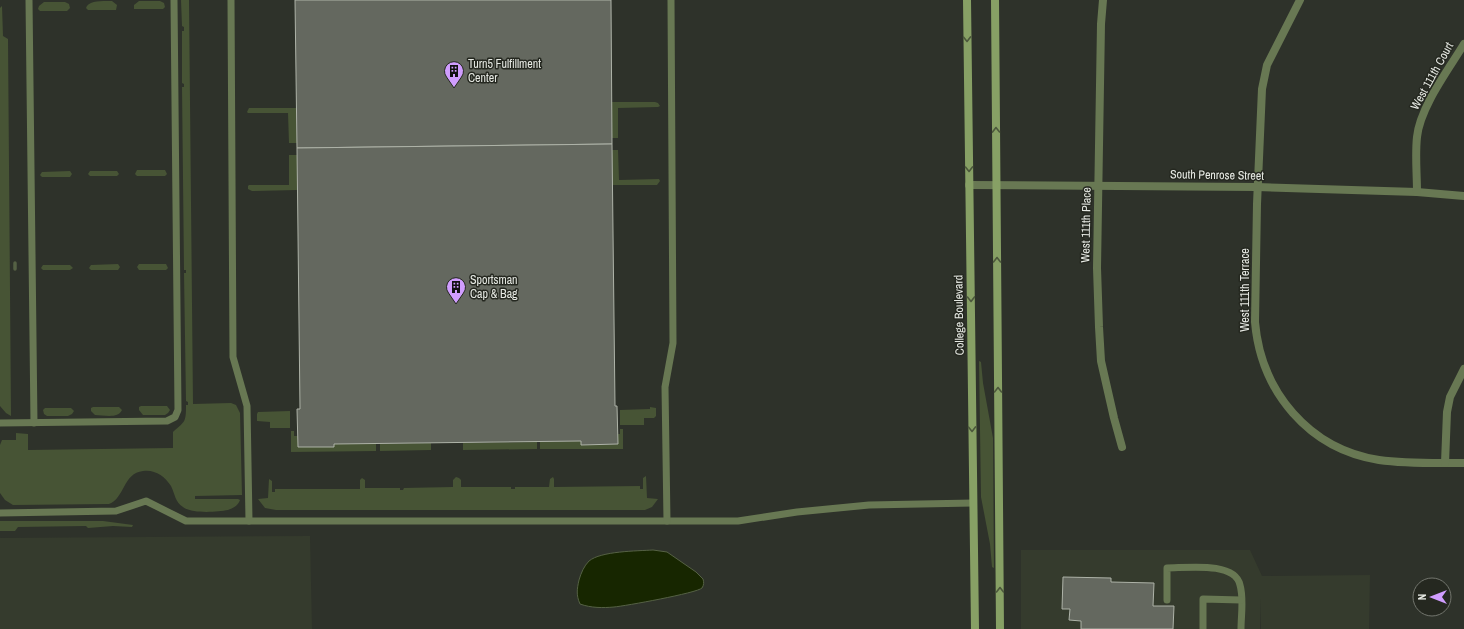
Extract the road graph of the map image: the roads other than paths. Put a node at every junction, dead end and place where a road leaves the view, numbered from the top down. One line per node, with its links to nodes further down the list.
1 (29, 0): 18 (lane)
2 (174, 0): 18 (lane)
3 (231, 0): 24 (lane)
4 (671, 0): 25 (lane)
5 (967, 0): 10 (main road, College Boulevard, one-way to 10)
6 (995, 0): 11 (main road, one-way to 6)
7 (1103, 0): 12 (street, West 111th Place)
8 (1300, 0): 13 (street, West 111th Terrace)
9 (1464, 44): 14 (street, West 111th Court)
10 (969, 185): 11 (street, South Penrose Street); 22 (main road, College Boulevard, one-way to 22)
11 (997, 185): 12 (street, South Penrose Street); 29 (main road, one-way to 11)
12 (1099, 186): 13 (street, South Penrose Street); 19 (street, West 111th Place)
13 (1257, 187): 14 (street, South Penrose Street); 20 (street, West 111th Terrace)
14 (1417, 192): 15 (street, South Penrose Street)
15 (1464, 196)
16 (1464, 369): 20 (street)
17 (0, 423): 18 (lane)
18 (34, 424)
19 (1122, 447)
20 (1445, 463): 21 (street, West 111th Terrace)
21 (1464, 463)
22 (973, 503): 25 (lane); 28 (main road, College Boulevard)
23 (0, 513): 24 (lane)
24 (249, 521): 25 (lane)
25 (667, 521)
26 (1167, 600): 27 (lane)
27 (1241, 600): 30 (lane); 31 (lane)
28 (975, 629)
29 (1000, 629)
30 (1203, 629)
31 (1241, 629)

